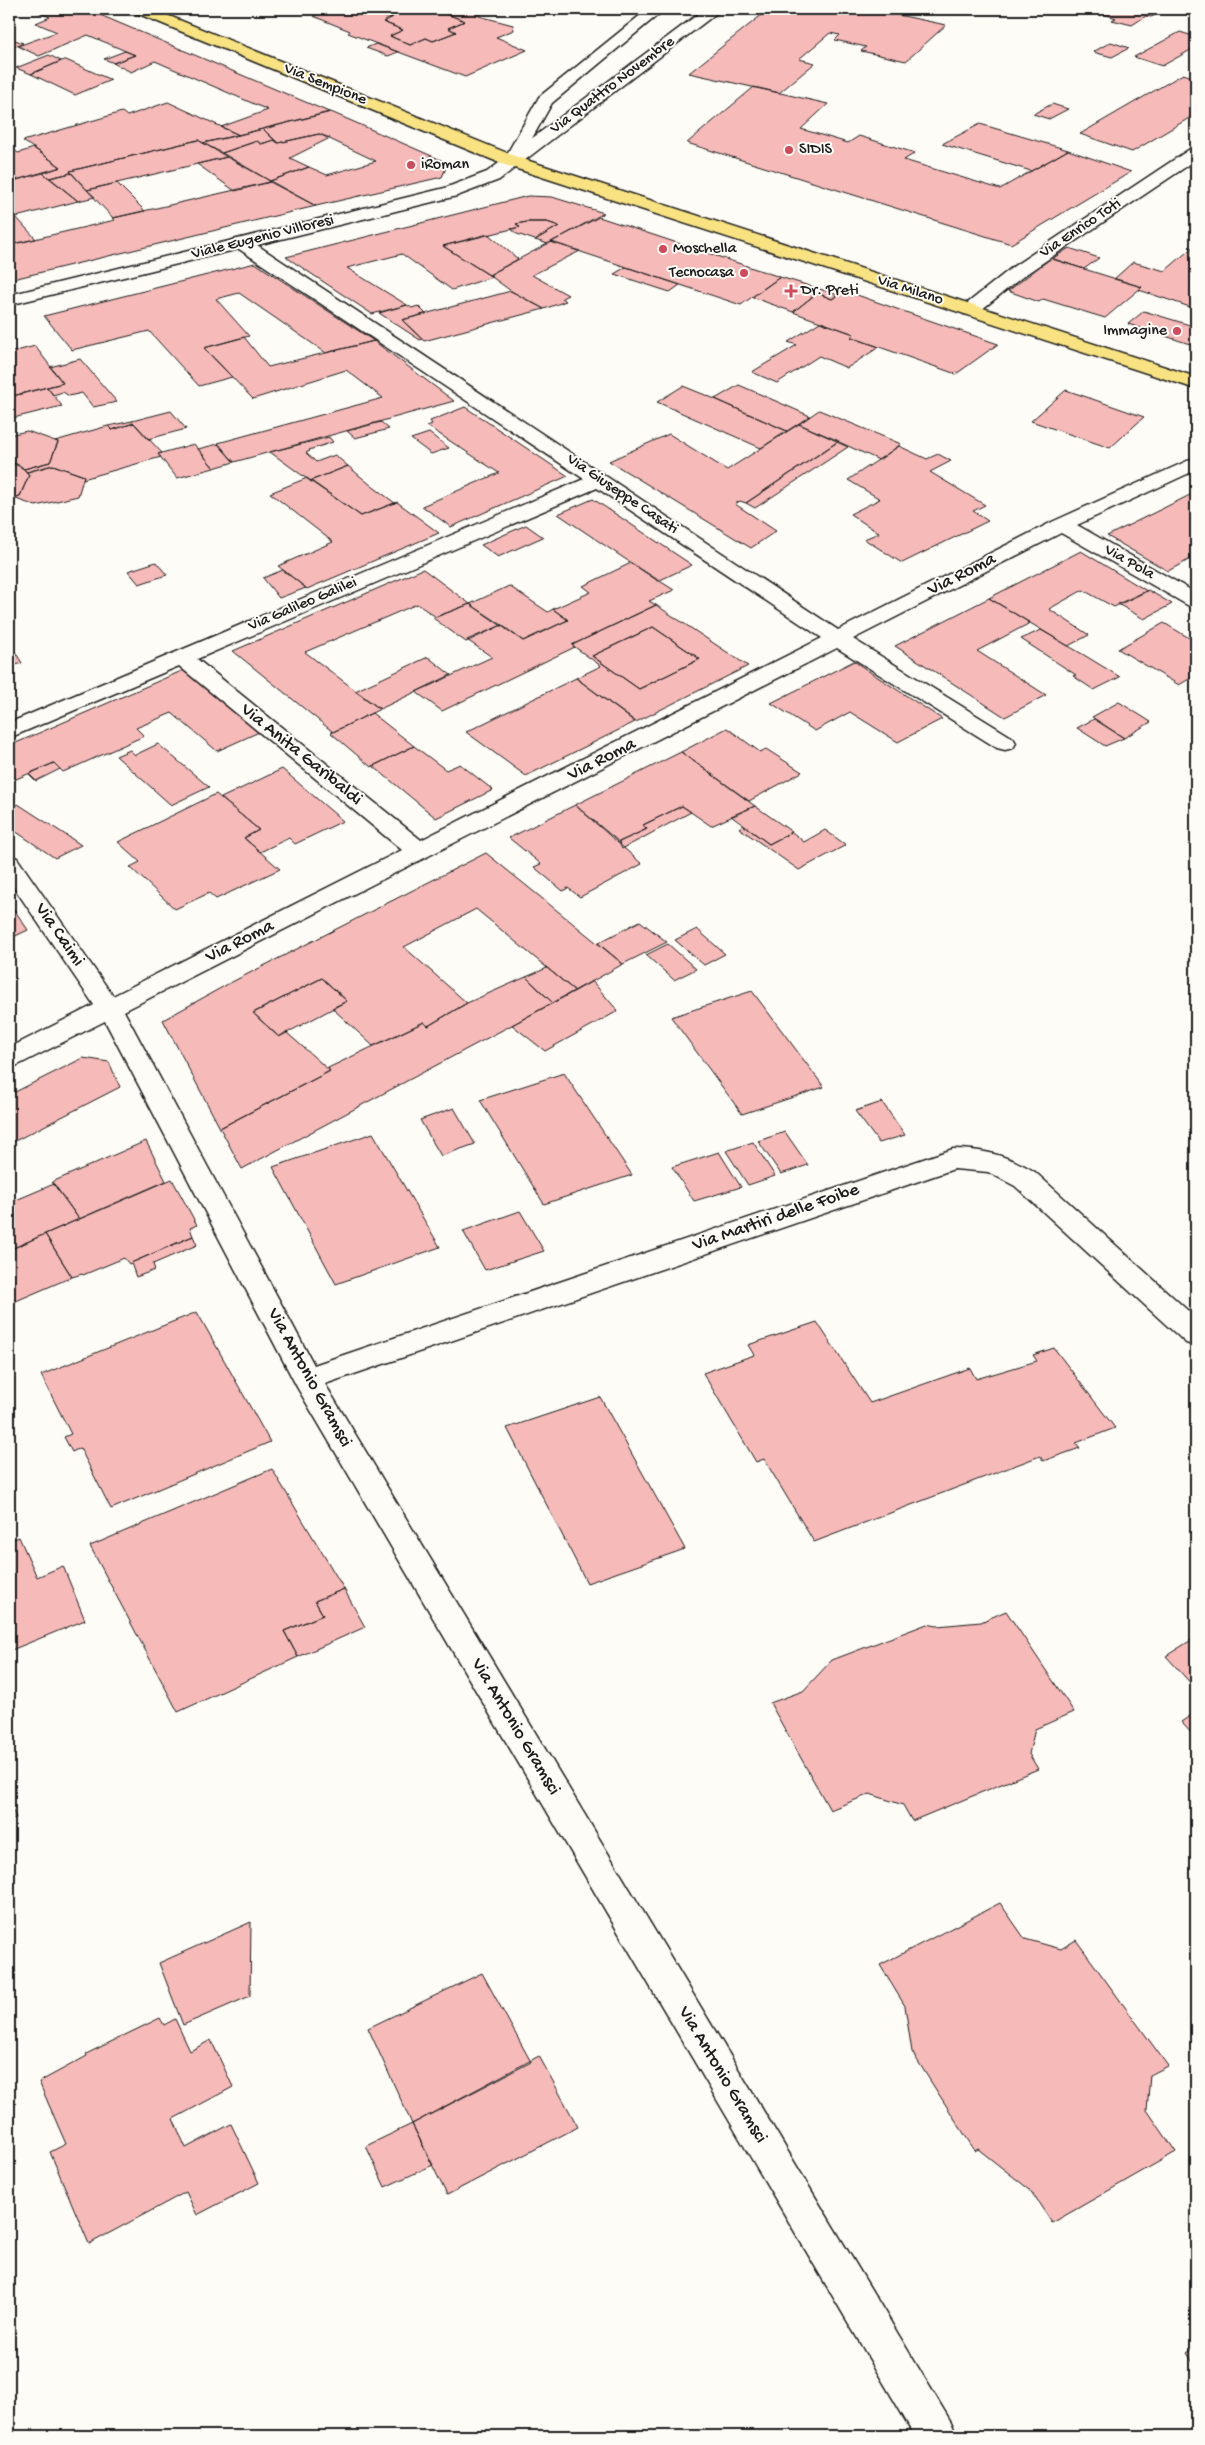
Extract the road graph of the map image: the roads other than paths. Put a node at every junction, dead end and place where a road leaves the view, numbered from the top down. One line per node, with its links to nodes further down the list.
1 (139, 9): 5 (main road, Via Sempione)
2 (657, 9): 5 (street)
3 (714, 9): 5 (street, Via Quattro Novembre)
4 (1196, 153): 6 (street, Via Enrico Toti)
5 (510, 161): 8 (street, Viale Eugenio Villoresi); 10 (main road, Via Milano)
6 (1171, 168): 7 (street); 10 (street, Via Enrico Toti)
7 (1188, 174)
8 (242, 243): 9 (street, Viale Eugenio Villoresi); 13 (street, Via Giuseppe Casati)
9 (9, 300)
10 (970, 310): 11 (main road, Via Milano)
11 (1196, 383)
12 (1196, 464): 14 (street, Via Roma)
13 (598, 480): 16 (street, Via Giuseppe Casati); 17 (street, Via Galileo Galilei)
14 (1061, 525): 15 (street, Via Pola); 16 (street, Via Roma)
15 (1196, 602)
16 (838, 639): 19 (street, Via Giuseppe Casati); 20 (street, Via Roma)
17 (182, 657): 18 (street, Via Galileo Galilei); 20 (street, Via Anita Garibaldi)
18 (9, 731)
19 (1005, 743)
20 (420, 852): 22 (street, Via Roma)
21 (9, 863): 22 (street, Via Caimi)
22 (109, 1007): 23 (street, Via Roma); 25 (street, Via Antonio Gramsci)
23 (9, 1059)
24 (1196, 1335): 25 (street, Via Martiri delle Foibe)
25 (308, 1379): 26 (street, Via Antonio Gramsci)
26 (937, 2436)

